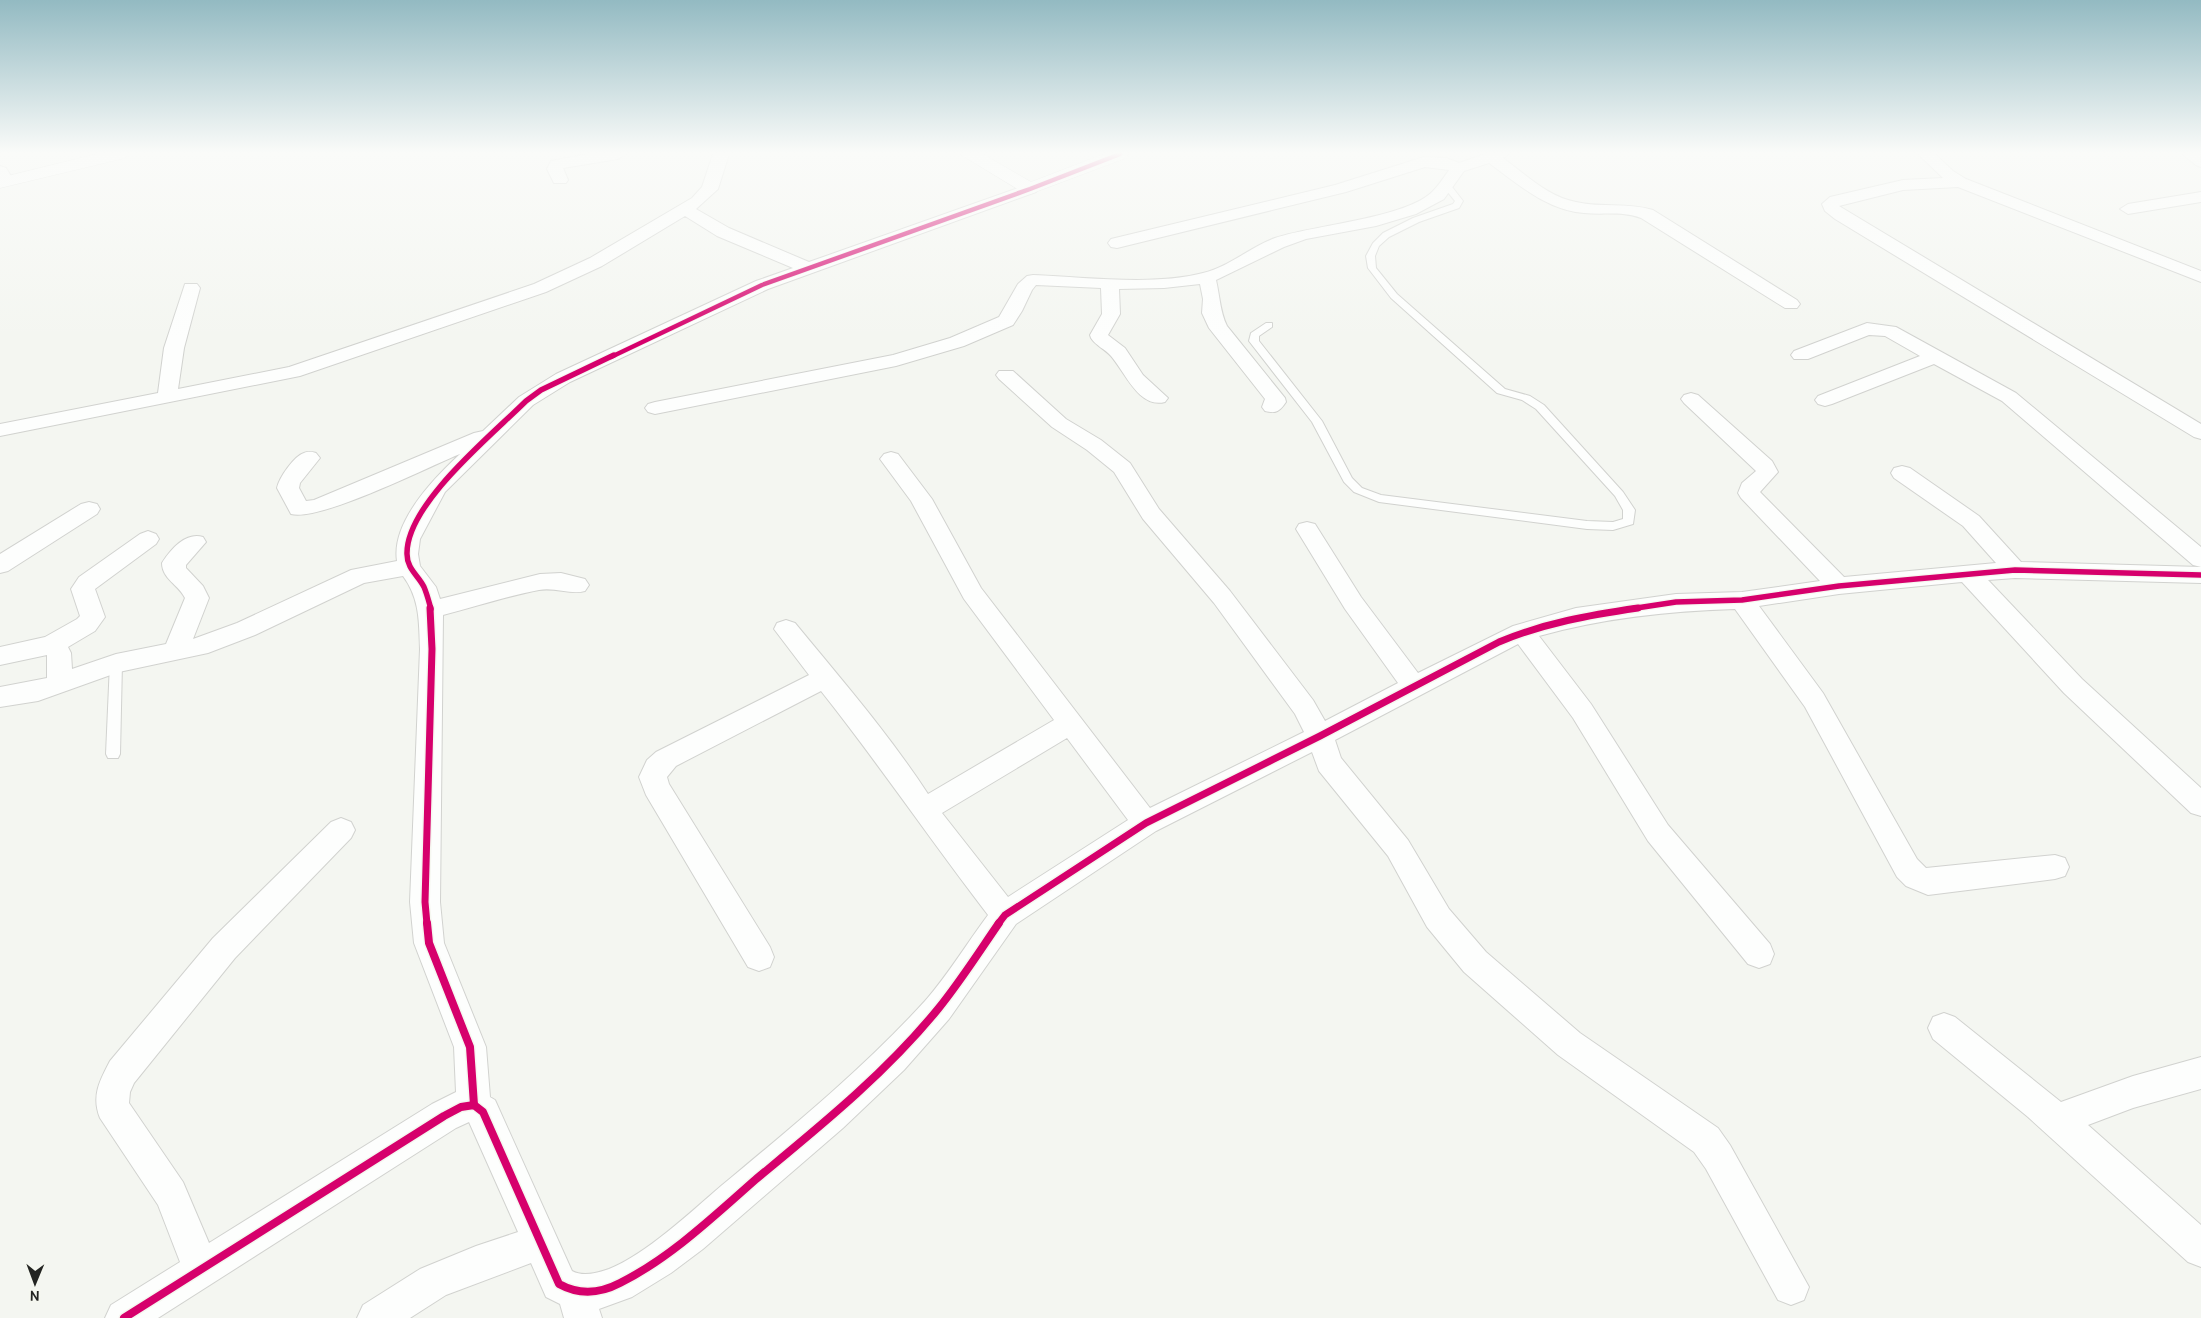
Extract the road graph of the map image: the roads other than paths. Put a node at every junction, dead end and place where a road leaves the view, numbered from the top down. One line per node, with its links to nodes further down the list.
1 (676, 216): 21 (street)
2 (695, 216): 11 (street)
3 (956, 216): 11 (street)
4 (1231, 216): 10 (street)
5 (1395, 216): 13 (street)
6 (1431, 216): 17 (lane)
7 (1649, 216): 16 (street)
8 (1841, 216): 29 (street)
9 (2045, 216): 12 (street)
10 (1117, 243)
11 (808, 268): 27 (street)
12 (2201, 277)
13 (1207, 278): 14 (street); 25 (street)
14 (1110, 283): 22 (street); 26 (street)
15 (191, 288): 21 (street)
16 (1791, 304)
17 (1269, 325)
18 (1801, 356): 19 (street)
19 (1937, 356): 24 (street); 37 (street)
20 (1006, 375): 58 (street)
21 (167, 397): 28 (street)
22 (1158, 398)
23 (1690, 399): 44 (street)
24 (1826, 400)
25 (1272, 407)
26 (654, 408)
27 (497, 429): 30 (street); 39 (street)
28 (0, 430)
29 (2201, 433)
30 (309, 458)
31 (891, 459): 57 (street)
32 (1902, 473): 40 (street)
33 (90, 509): 38 (street)
34 (1307, 529): 55 (street)
35 (148, 538): 49 (street)
36 (195, 542): 50 (street)
37 (2201, 559)
38 (0, 565)
39 (409, 567): 46 (street); 50 (street)
40 (2015, 570): 41 (street); 42 (street)
41 (1968, 573): 44 (street); 60 (street)
42 (2201, 575)
43 (577, 585): 46 (street)
44 (1839, 586): 45 (street)
45 (1742, 600): 48 (street); 64 (street)
46 (431, 610): 70 (street)
47 (786, 629): 53 (street)
48 (1522, 632): 55 (street); 66 (street)
49 (50, 646): 51 (street); 54 (street)
50 (175, 652): 52 (street)
51 (0, 656)
52 (116, 663): 54 (street); 59 (lane)
53 (826, 677): 61 (street); 67 (street)
54 (60, 684): 56 (street)
55 (1414, 686): 58 (street)
56 (0, 697)
57 (1071, 723): 61 (street); 62 (street)
58 (1320, 736): 62 (street); 75 (street)
59 (113, 754)
60 (2201, 805)
61 (924, 810): 65 (street)
62 (1146, 823): 65 (street)
63 (341, 830): 74 (street)
64 (2055, 867)
65 (992, 898): 76 (street)
66 (1759, 954)
67 (759, 957)
68 (1944, 1028): 71 (street)
69 (2201, 1073): 71 (street)
70 (474, 1105): 72 (street); 74 (street)
71 (2057, 1120): 73 (street)
72 (541, 1242): 76 (street); 78 (street)
73 (2201, 1249)
74 (201, 1269): 77 (street)
75 (1791, 1287)
76 (579, 1305)
77 (124, 1318)
78 (376, 1318)

